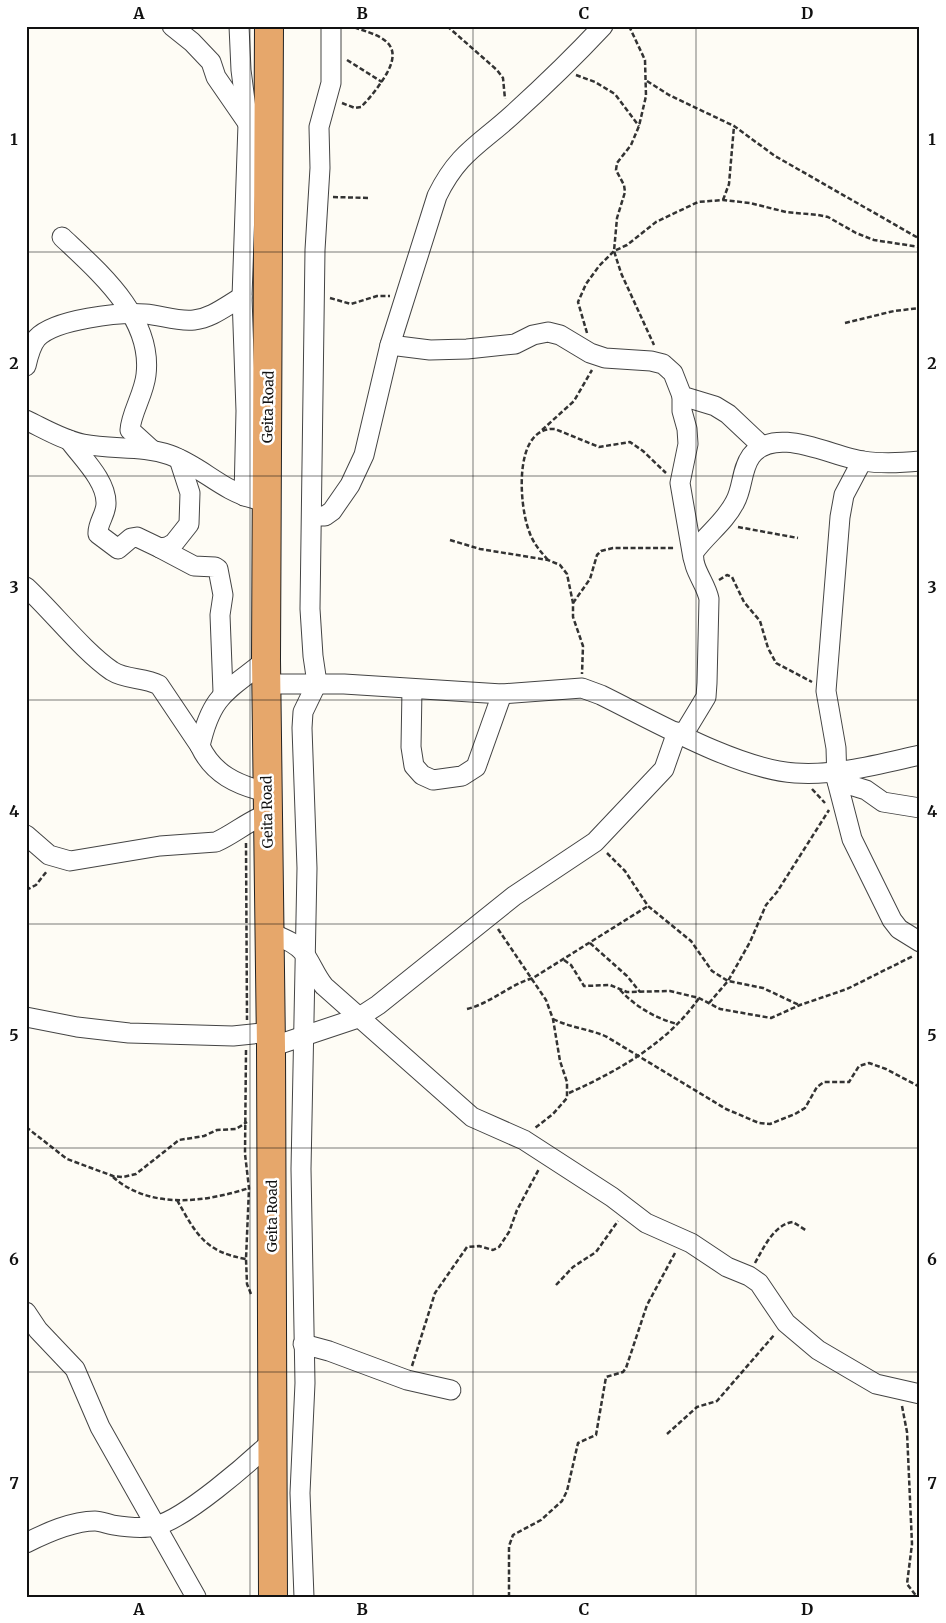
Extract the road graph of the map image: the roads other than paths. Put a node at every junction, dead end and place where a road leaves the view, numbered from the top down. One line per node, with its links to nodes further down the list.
1 (172, 26): 6 (street)
2 (240, 26): 6 (street)
3 (269, 26): 20 (highway, Geita Road)
4 (331, 26): 21 (street)
5 (603, 26): 10 (street)
6 (248, 124): 8 (street)
7 (62, 236): 9 (street)
8 (242, 297): 9 (street); 20 (street)
9 (130, 314): 11 (street); 16 (street)
10 (390, 345): 12 (street); 21 (street)
11 (26, 366)
12 (682, 396): 15 (street); 23 (street)
13 (26, 420): 14 (street)
14 (69, 440): 16 (street); 22 (street)
15 (762, 446): 18 (street); 23 (street)
16 (152, 450): 17 (street)
17 (179, 459): 20 (street); 22 (street)
18 (862, 461): 19 (street); 33 (street)
19 (920, 461)
20 (255, 499): 25 (highway, Geita Road)
21 (312, 516): 26 (street)
22 (160, 548): 28 (street)
23 (692, 553): 30 (street)
24 (26, 588): 31 (street)
25 (266, 672): 26 (street); 28 (street); 35 (highway, Geita Road)
26 (317, 683): 27 (street); 39 (street)
27 (412, 689): 29 (street); 29 (street)
28 (223, 692): 31 (street)
29 (502, 694): 30 (street)
30 (680, 733): 33 (street); 41 (street)
31 (200, 746): 35 (street)
32 (920, 755): 33 (street)
33 (836, 776): 34 (street); 38 (street)
34 (920, 808)
35 (260, 810): 36 (street); 37 (highway, Geita Road)
36 (26, 835)
37 (268, 932): 39 (street); 43 (highway, Geita Road)
38 (920, 942)
39 (304, 954): 41 (street); 42 (street)
40 (26, 1017): 43 (street)
41 (358, 1018): 42 (street); 47 (street)
42 (305, 1035): 43 (street); 45 (street)
43 (263, 1038): 48 (highway, Geita Road)
44 (26, 1312): 49 (street)
45 (303, 1344): 46 (street); 53 (street)
46 (451, 1390)
47 (920, 1394)
48 (272, 1441): 49 (street); 52 (highway, Geita Road)
49 (156, 1526): 50 (street); 51 (street)
50 (26, 1543)
51 (196, 1597)
52 (272, 1597)
53 (304, 1597)

